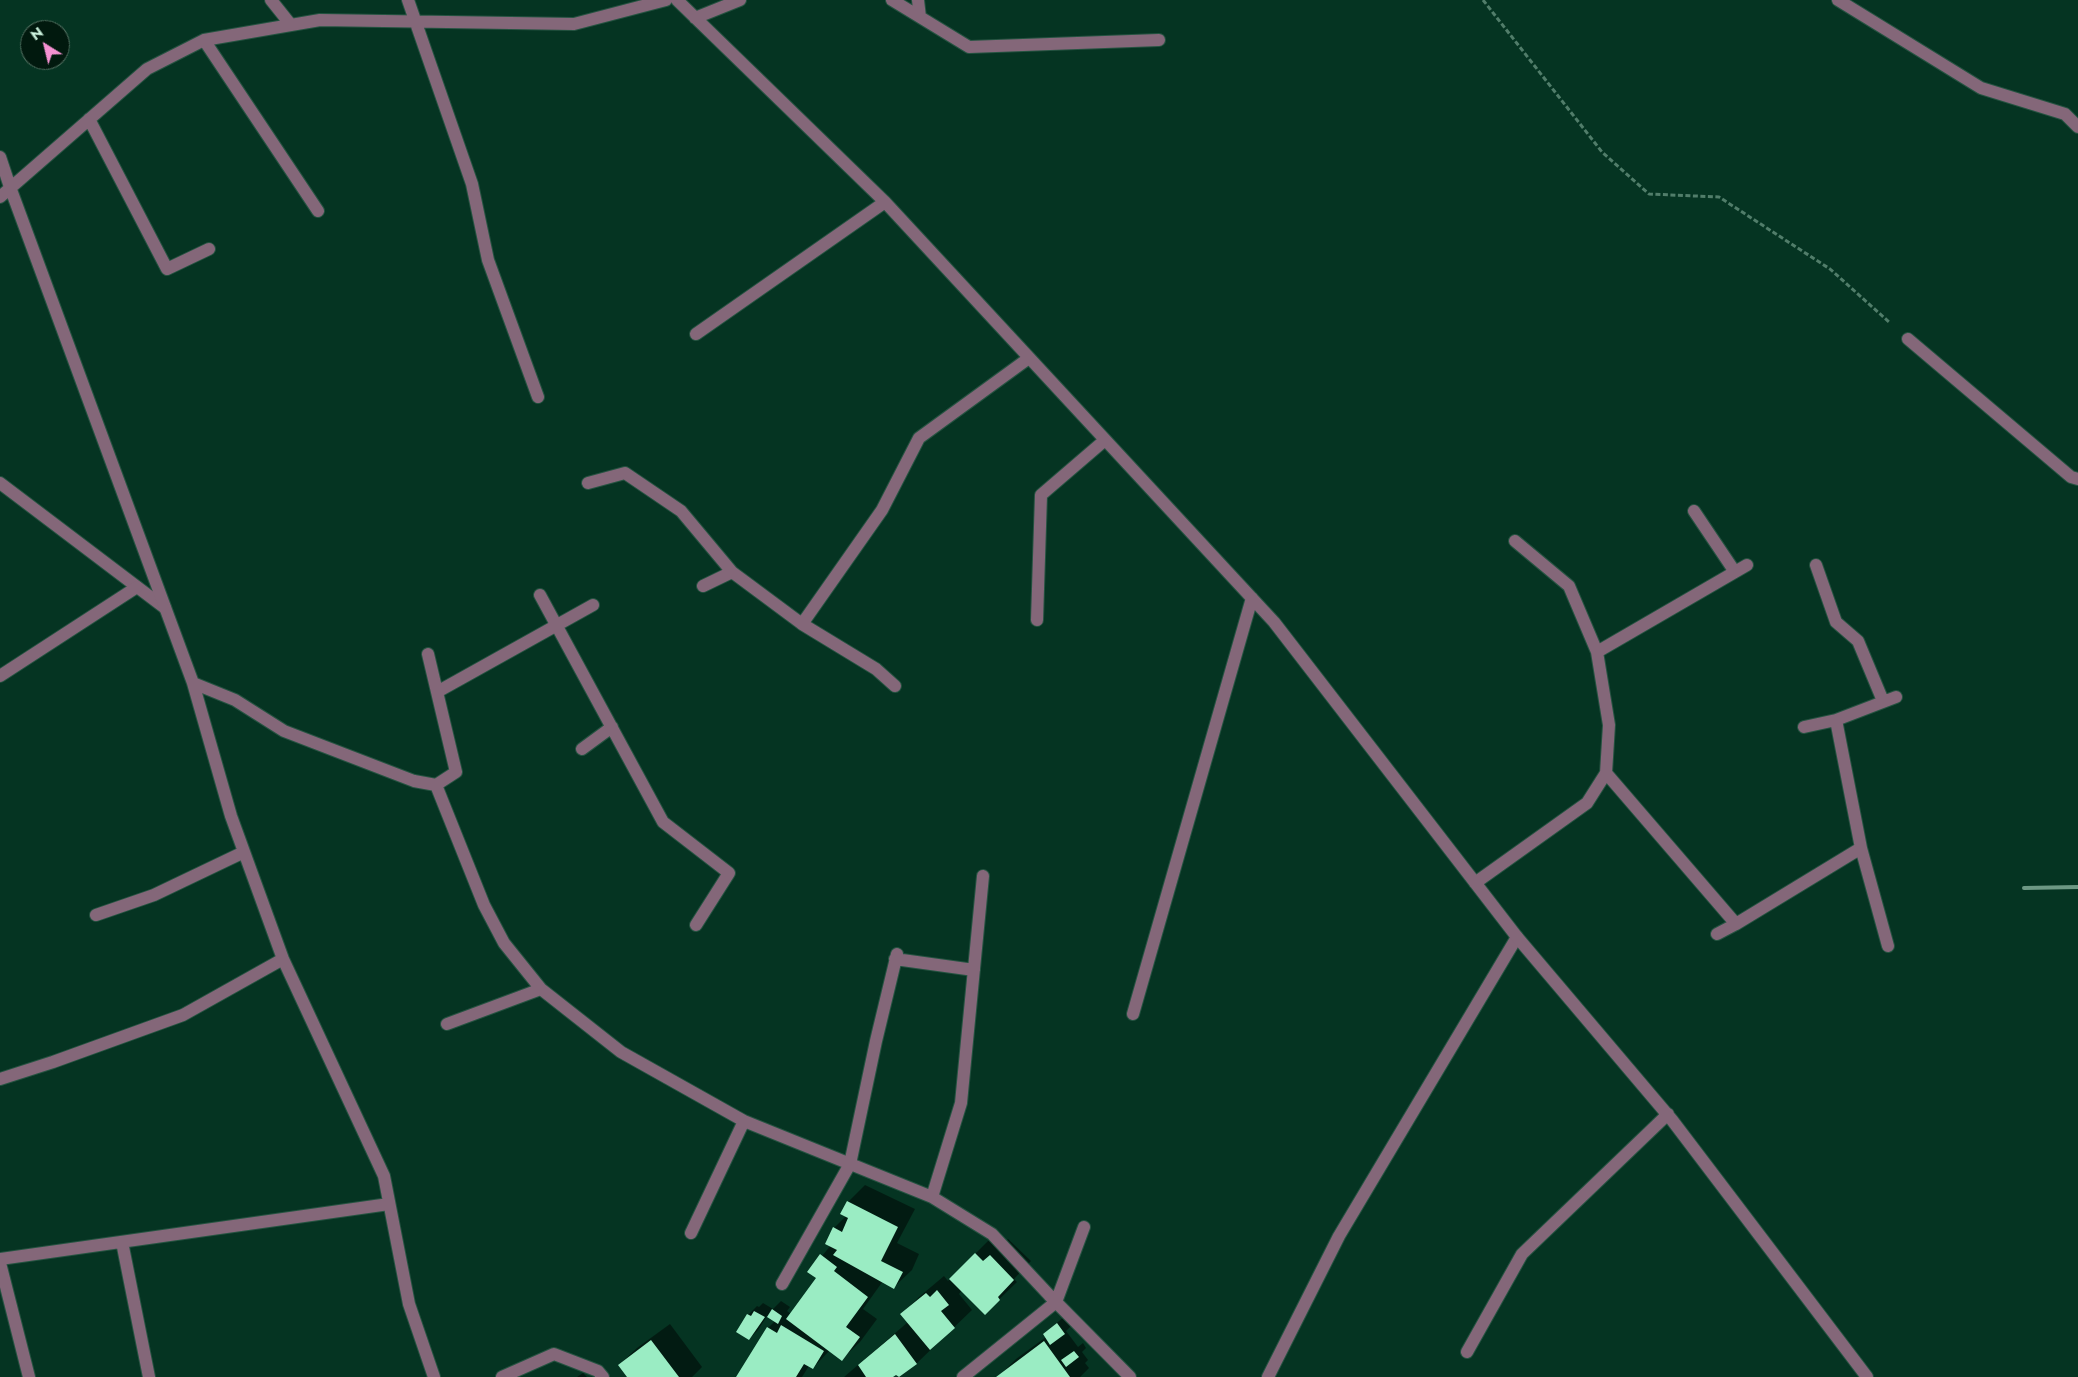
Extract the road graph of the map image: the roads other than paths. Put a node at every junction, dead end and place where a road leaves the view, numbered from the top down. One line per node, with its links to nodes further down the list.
1 (271, 0): 12 (street)
2 (408, 0): 11 (street)
3 (666, 0): 11 (street)
4 (677, 0): 10 (street)
5 (740, 0): 10 (street)
6 (892, 0): 9 (street)
7 (918, 0): 9 (street)
8 (1838, 0): 16 (street)
9 (920, 17): 14 (street)
10 (695, 18): 20 (street)
11 (416, 22): 12 (street); 26 (street)
12 (291, 25): 13 (street)
13 (204, 40): 15 (street); 21 (street)
14 (1159, 40)
15 (89, 119): 18 (street); 22 (street)
16 (2078, 127)
17 (0, 157): 18 (street)
18 (10, 187): 19 (street); 42 (street)
19 (0, 197)
20 (885, 202): 23 (street); 25 (street)
21 (318, 211)
22 (209, 249)
23 (696, 334)
24 (1908, 339): 28 (street)
25 (1029, 358): 27 (street); 44 (street)
26 (538, 398)
27 (1104, 440): 40 (street); 43 (street)
28 (2078, 479)
29 (0, 483): 38 (street)
30 (588, 483): 35 (street)
31 (1694, 511): 36 (street)
32 (1515, 541): 46 (street)
33 (1747, 565): 36 (street)
34 (1816, 565): 55 (street)
35 (732, 572): 37 (street); 44 (street)
36 (1734, 572): 46 (street)
37 (703, 586)
38 (137, 587): 42 (street); 49 (street)
39 (540, 595): 45 (street)
40 (1252, 598): 65 (street); 75 (street)
41 (593, 605): 45 (street)
42 (165, 608): 51 (street)
43 (1037, 620)
44 (802, 624): 52 (street)
45 (558, 625): 53 (street); 57 (street)
46 (1597, 652): 60 (street)
47 (428, 654): 53 (street)
48 (0, 667): 49 (street)
49 (14, 667): 50 (street)
50 (0, 676)
51 (193, 683): 61 (street); 63 (street)
52 (895, 686)
53 (437, 692): 61 (street)
54 (1896, 697): 55 (street)
55 (1883, 701): 56 (street)
56 (1836, 720): 58 (street); 62 (street)
57 (612, 726): 59 (street); 68 (street)
58 (1804, 727)
59 (582, 749)
60 (1606, 773): 65 (street); 67 (street)
61 (436, 785): 74 (street)
62 (1861, 848): 67 (street); 71 (street)
63 (244, 852): 66 (street); 72 (street)
64 (983, 876): 73 (street)
65 (1475, 883): 70 (street)
66 (96, 915)
67 (1736, 924): 69 (street)
68 (696, 925)
69 (1716, 934)
70 (1517, 937): 78 (street); 98 (street)
71 (1888, 946)
72 (284, 959): 77 (street); 82 (street)
73 (974, 970): 80 (street); 81 (street)
74 (541, 989): 76 (street); 79 (street)
75 (1133, 1014)
76 (447, 1024)
77 (0, 1079)
78 (1668, 1114): 90 (street); 99 (street)
79 (744, 1122): 80 (street); 84 (street)
80 (850, 1164): 81 (street); 88 (street)
81 (932, 1197): 89 (street)
82 (389, 1204): 85 (street); 94 (street)
83 (1084, 1226): 89 (street)
84 (691, 1233)
85 (122, 1242): 86 (street); 93 (street)
86 (0, 1259)
87 (0, 1263): 92 (street)
88 (782, 1284)
89 (1056, 1302): 91 (street); 97 (street)
90 (1467, 1352)
91 (1122, 1374)
92 (29, 1377)
93 (149, 1377)
94 (434, 1377)
95 (502, 1377): 96 (street)
96 (603, 1377)
97 (963, 1377)
98 (1268, 1377)
99 (1867, 1377)

